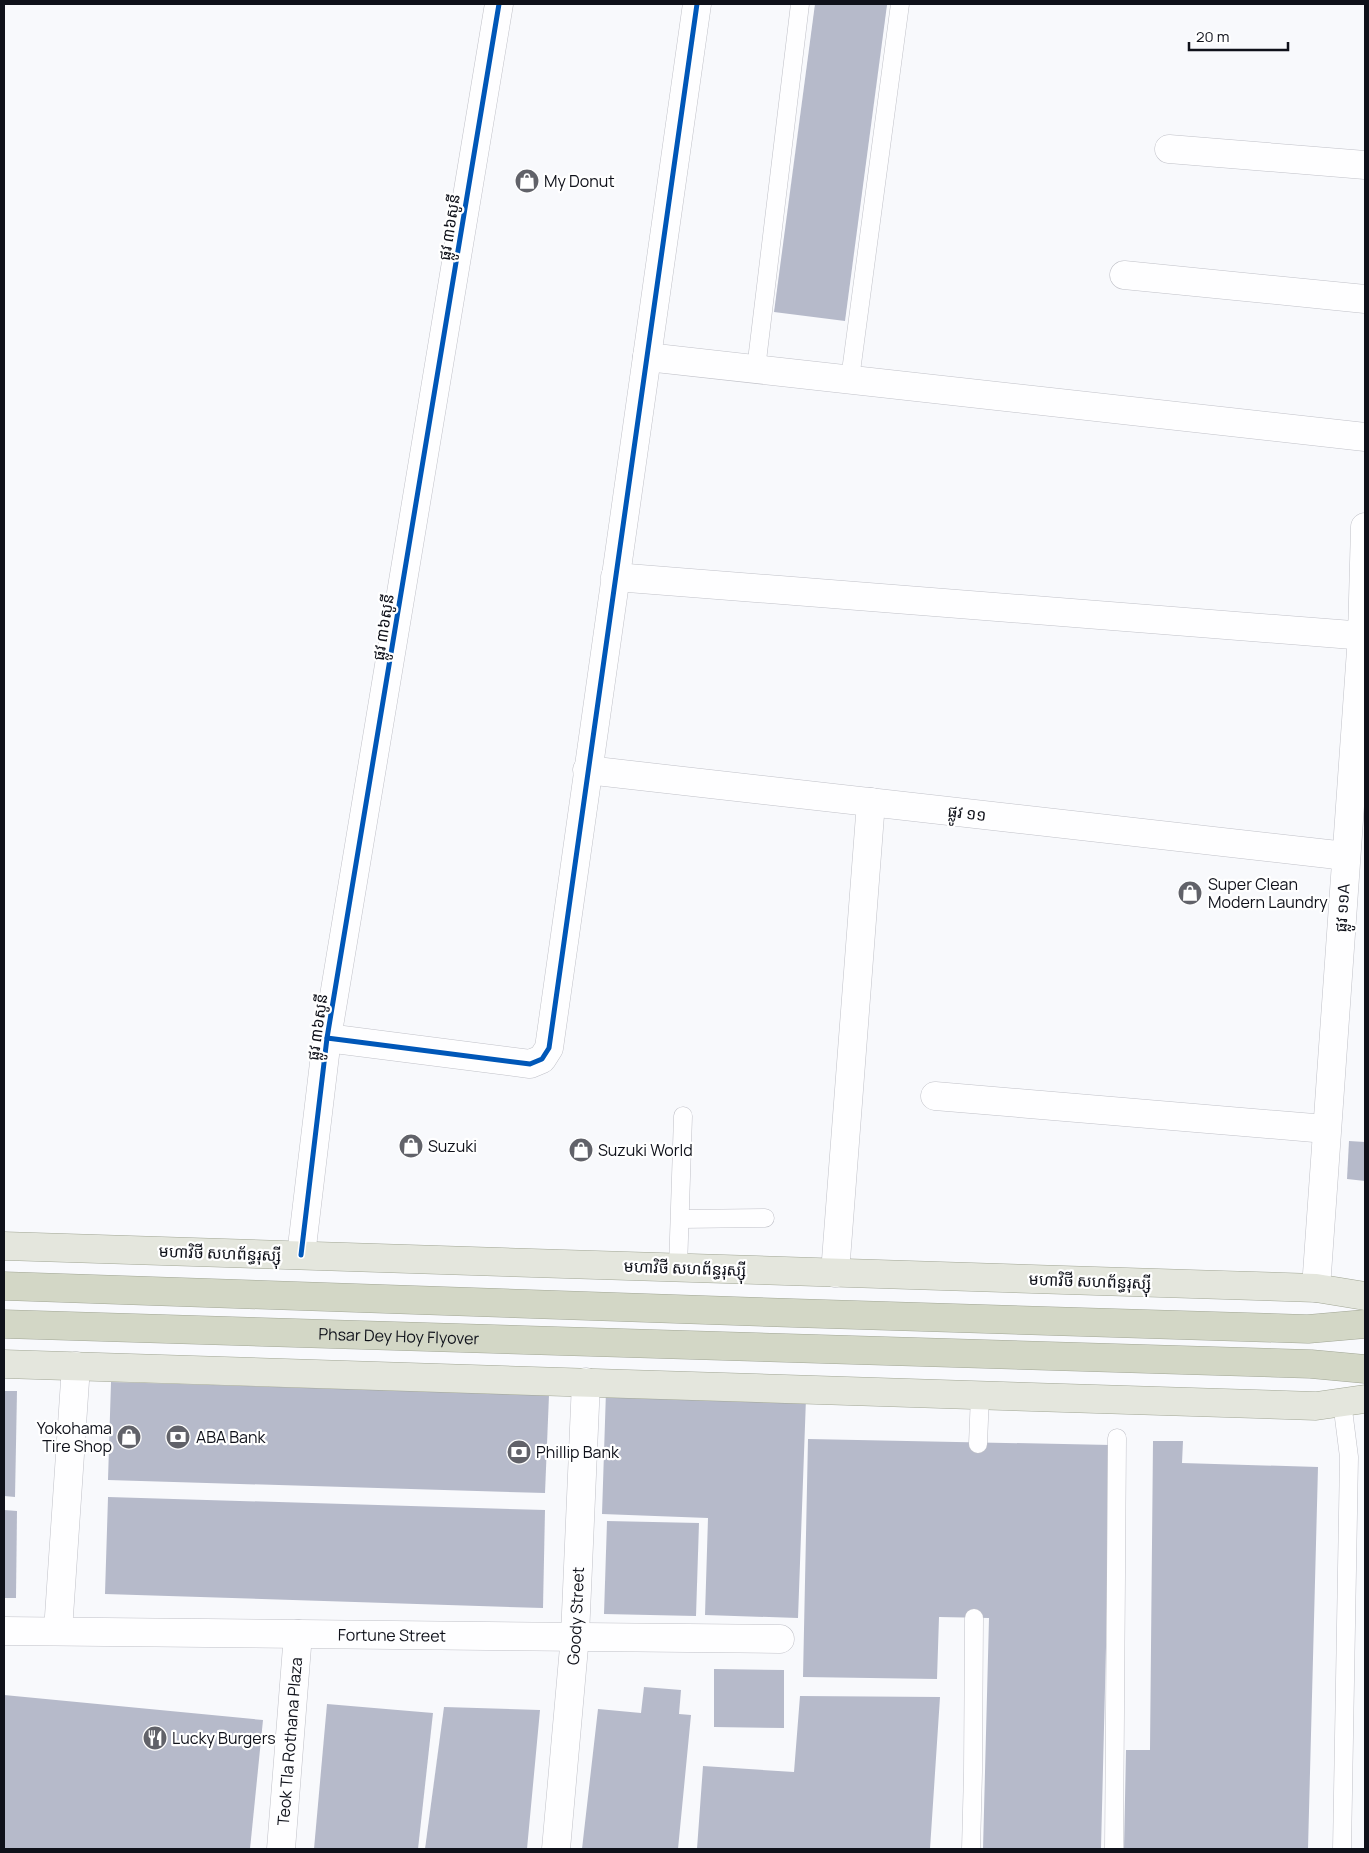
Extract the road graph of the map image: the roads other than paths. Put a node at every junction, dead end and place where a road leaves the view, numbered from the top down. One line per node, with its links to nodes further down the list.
1 (499, 4): 19 (street, ផ្លូវ ៣៦សូនី)
2 (697, 4): 9 (street)
3 (800, 4): 10 (lane)
4 (900, 4): 11 (lane)
5 (1169, 149): 6 (street)
6 (1365, 165)
7 (1124, 275): 8 (street)
8 (1365, 300)
9 (647, 357): 10 (street); 14 (street)
10 (756, 369): 11 (street)
11 (850, 379): 12 (street)
12 (1365, 437)
13 (1365, 527): 15 (street, ផ្លូវ ១១A)
14 (615, 577): 15 (street); 16 (street)
15 (1364, 636): 18 (street, ផ្លូវ ១១A)
16 (587, 770): 17 (street, ផ្លូវ ១១); 19 (street)
17 (871, 802): 18 (street, ផ្លូវ ១១); 30 (street)
18 (1346, 856): 22 (street, ផ្លូវ ១១A)
19 (327, 1038): 27 (street, ផ្លូវ ៣៦សូនី)
20 (935, 1096): 22 (street)
21 (683, 1116): 24 (lane)
22 (1326, 1130): 32 (street, ផ្លូវ ១១A)
23 (765, 1218): 24 (lane)
24 (680, 1219): 29 (lane)
25 (4, 1246): 26 (main road, មហាវិថី សហព័ន្ធរុស្ស៊ី)
26 (31, 1247): 27 (main road, មហាវិថី សហព័ន្ធរុស្ស៊ី); 28 (main road)
27 (302, 1255): 29 (main road, មហាវិថី សហព័ន្ធរុស្ស៊ី)
28 (4, 1264)
29 (678, 1268): 30 (main road, មហាវិថី សហព័ន្ធរុស្ស៊ី)
30 (834, 1272): 32 (main road, មហាវិថី សហព័ន្ធរុស្ស៊ី)
31 (4, 1286): 35 (highway)
32 (1316, 1288): 33 (main road, មហាវិថី សហព័ន្ធរុស្ស៊ី)
33 (1365, 1296)
34 (4, 1324): 39 (highway, Phsar Dey Hoy Flyover)
35 (1365, 1324)
36 (4, 1346): 37 (main road)
37 (14, 1364): 38 (main road)
38 (76, 1366): 40 (main road); 47 (street)
39 (1365, 1369)
40 (586, 1382): 41 (main road); 49 (street, Goody Street)
41 (980, 1395): 42 (main road); 44 (lane)
42 (1354, 1401): 55 (lane)
43 (1117, 1438): 54 (lane)
44 (978, 1444)
45 (974, 1618): 53 (lane)
46 (4, 1631): 47 (street, Fortune Street)
47 (58, 1632): 48 (street, Fortune Street)
48 (298, 1634): 49 (street, Fortune Street); 51 (street, Teok Tla Rothana Plaza)
49 (575, 1636): 50 (street, Fortune Street); 52 (street, Goody Street)
50 (780, 1638)
51 (281, 1849)
52 (556, 1849)
53 (971, 1849)
54 (1114, 1849)
55 (1342, 1849)

